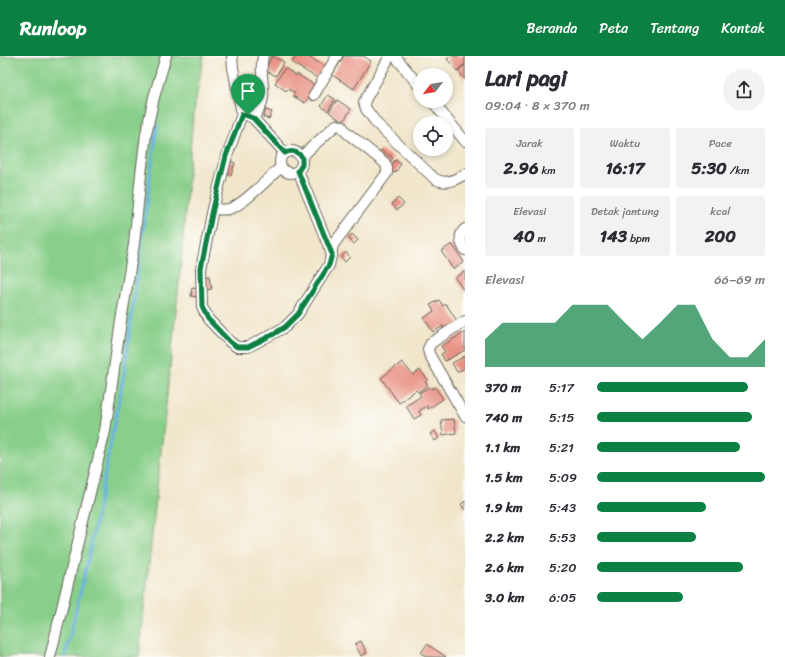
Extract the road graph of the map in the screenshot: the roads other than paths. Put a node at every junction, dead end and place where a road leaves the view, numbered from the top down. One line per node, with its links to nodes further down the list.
1 (166, 56): 24 (street)
2 (232, 56): 10 (street)
3 (263, 56): 11 (street)
4 (337, 56): 8 (street)
5 (390, 56): 17 (street)
6 (395, 56): 7 (street)
7 (413, 78)
8 (314, 95)
9 (438, 108): 12 (street)
10 (242, 114): 11 (street); 18 (street)
11 (253, 118): 13 (street)
12 (465, 142)
13 (285, 153): 14 (street); 15 (street)
14 (302, 157): 16 (street); 21 (street)
15 (281, 167): 16 (street); 18 (street)
16 (298, 171): 21 (street)
17 (465, 174)
18 (213, 209): 21 (street)
19 (465, 229): 20 (street)
20 (465, 250)
21 (332, 254)
22 (465, 321): 23 (street)
23 (465, 416)
24 (50, 657)

